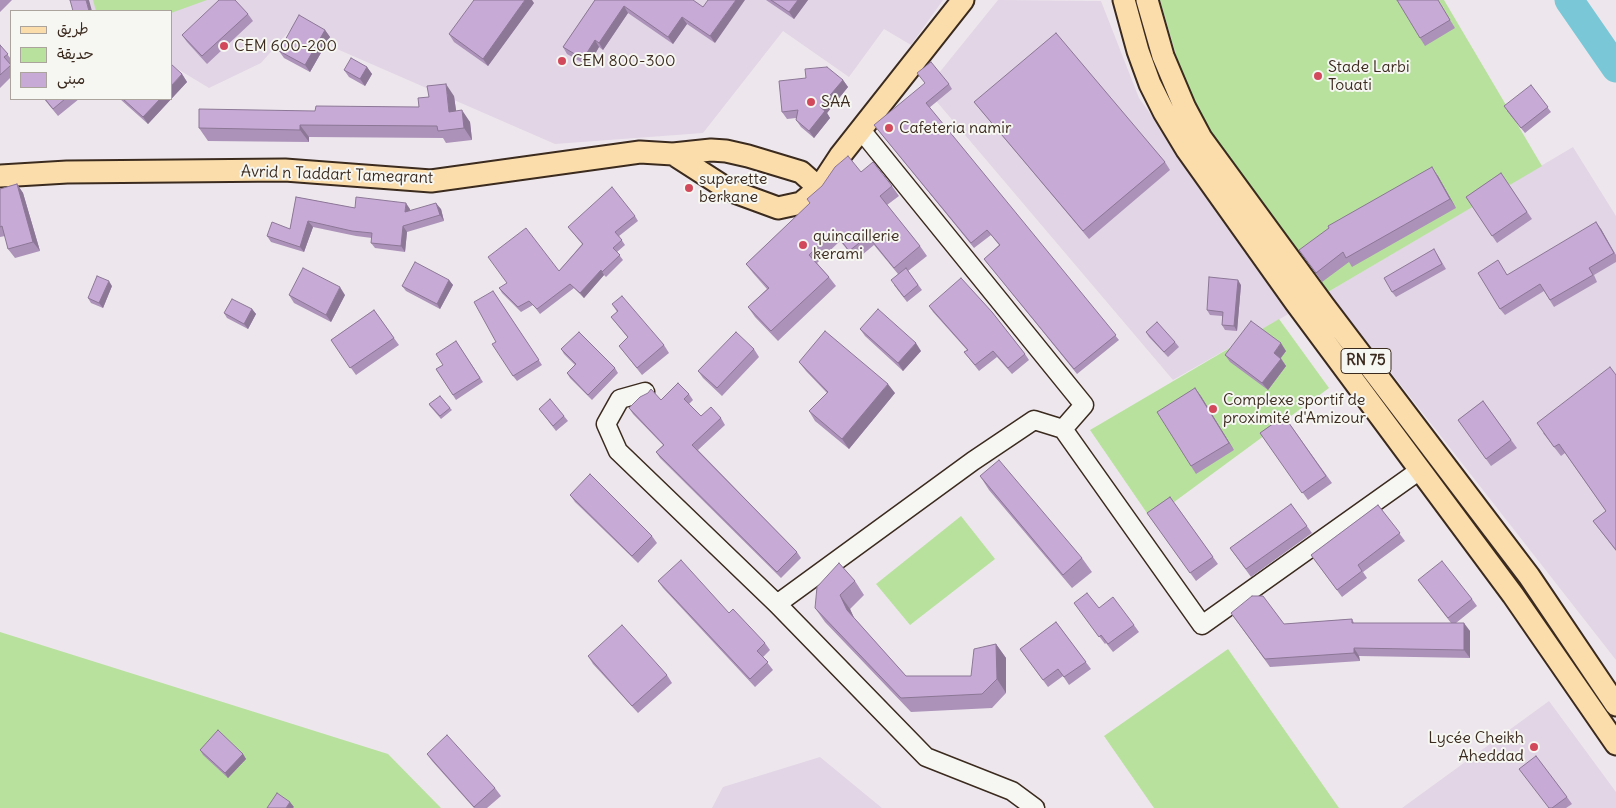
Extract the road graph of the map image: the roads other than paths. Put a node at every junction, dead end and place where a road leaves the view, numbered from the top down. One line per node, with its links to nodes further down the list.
1 (963, 0): 4 (main road)
2 (1124, 0): 8 (main road, RN 75)
3 (1147, 0): 8 (main road, RN 75)
4 (861, 130): 7 (main road); 10 (street)
5 (672, 154): 6 (main road, Avrid n Taddart Tameqrant); 7 (main road, Avrid n Taddart Tameqrant); 7 (main road)
6 (0, 176)
7 (820, 188)
8 (1305, 297): 11 (main road, RN 75); 13 (main road, RN 75)
9 (645, 392): 12 (street)
10 (1063, 429): 11 (street); 12 (street)
11 (1420, 470): 14 (main road, RN 75)
12 (777, 604): 17 (street)
13 (1593, 671): 14 (main road); 15 (main road, RN 75)
14 (1575, 685): 16 (main road, RN 75)
15 (1616, 705)
16 (1616, 744)
17 (1035, 808)

